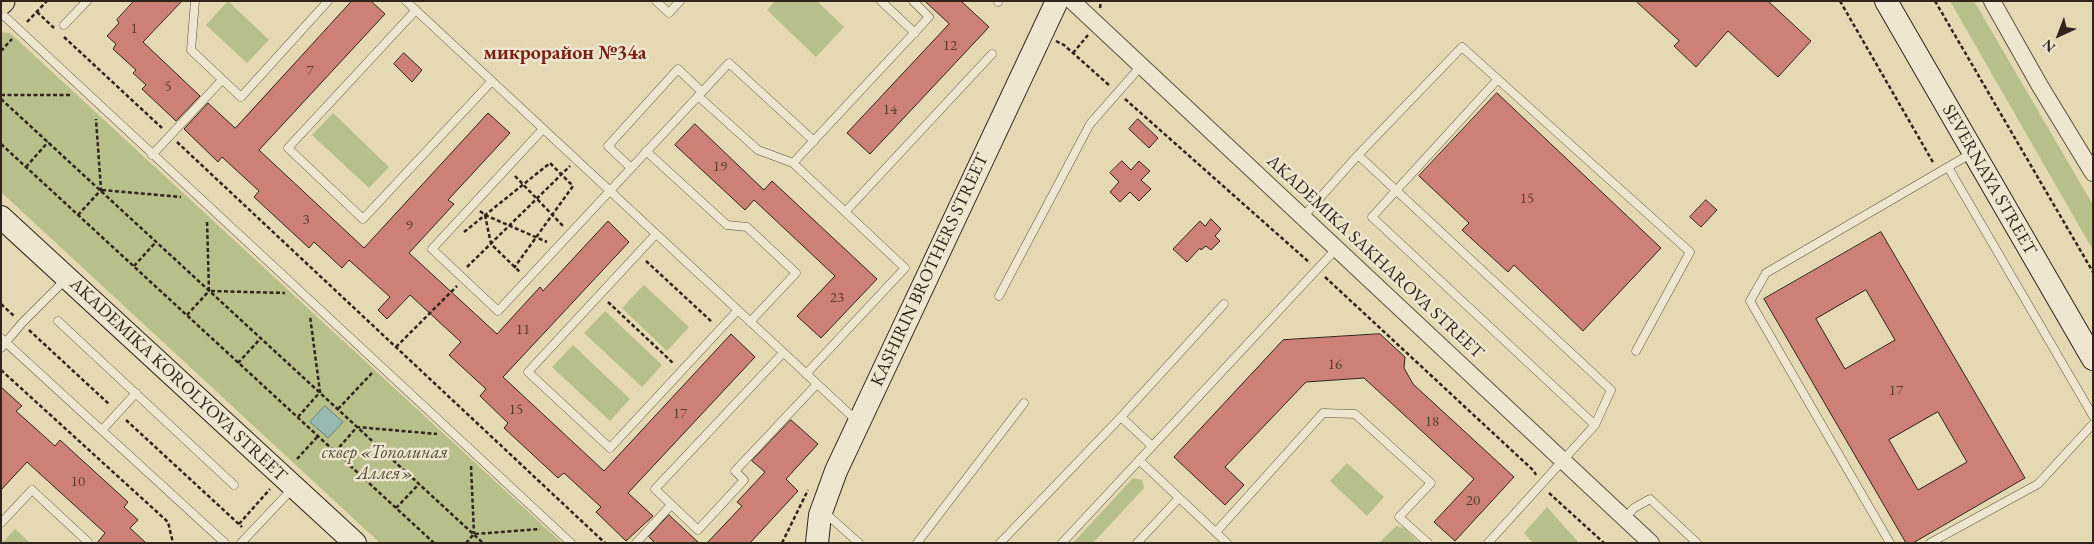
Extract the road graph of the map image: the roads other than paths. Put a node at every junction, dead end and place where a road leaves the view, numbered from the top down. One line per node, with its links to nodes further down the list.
1 (87, 1): 15 (lane)
2 (195, 1): 20 (lane)
3 (328, 1): 20 (lane)
4 (406, 1): 13 (lane)
5 (656, 1): 6 (lane)
6 (680, 1)
7 (881, 1): 16 (lane)
8 (913, 1): 16 (lane)
9 (1057, 1): 56 (street, KASHIRIN BROTHERS STREET)
10 (1072, 1): 18 (street, AKADEMIKA SAKHAROVA STREET)
11 (1886, 1): 26 (street, SEVERNAYA STREET)
12 (1992, 1): 32 (street)
13 (416, 10): 21 (lane); 21 (lane)
14 (1, 13): 27 (lane)
15 (64, 25)
16 (914, 33): 24 (lane)
17 (992, 54): 35 (lane)
18 (1141, 66): 37 (street, AKADEMIKA SAKHAROVA STREET); 41 (lane)
19 (1498, 79): 28 (lane); 34 (lane); 47 (lane)
20 (222, 80): 27 (lane)
21 (492, 81): 23 (lane)
22 (700, 94): 24 (lane); 25 (lane); 29 (lane); 31 (lane)
23 (543, 129): 33 (lane); 33 (lane)
24 (814, 141): 29 (lane)
25 (646, 151): 31 (lane); 45 (lane)
26 (1973, 152): 30 (lane); 49 (street, SEVERNAYA STREET)
27 (152, 155): 75 (lane)
28 (1358, 156): 34 (lane); 37 (lane)
29 (793, 163): 35 (lane)
30 (1948, 167): 54 (lane); 88 (lane)
31 (631, 168): 33 (lane)
32 (2093, 173)
33 (610, 191): 38 (lane)
34 (1397, 191): 58 (lane); 58 (lane)
35 (845, 212): 50 (lane)
36 (1, 217): 40 (street, AKADEMIKA KOROLYOVA STREET)
37 (1303, 217): 39 (street, AKADEMIKA SAKHAROVA STREET)
38 (656, 234): 43 (lane); 43 (lane)
39 (1336, 248): 60 (lane); 62 (street, AKADEMIKA SAKHAROVA STREET)
40 (67, 277): 46 (lane); 64 (street, AKADEMIKA KOROLYOVA STREET)
41 (999, 296)
42 (1224, 304): 55 (lane)
43 (738, 310): 45 (lane)
44 (58, 321): 52 (lane)
45 (750, 322): 48 (lane)
46 (3, 343): 59 (lane)
47 (1636, 351)
48 (783, 353): 50 (lane); 66 (lane)
49 (2093, 359)
50 (806, 374): 51 (lane)
51 (817, 384): 56 (lane); 66 (lane)
52 (136, 393): 59 (lane); 63 (lane)
53 (1024, 403): 79 (lane)
54 (2093, 416)
55 (1121, 417): 60 (lane); 80 (lane)
56 (858, 421): 67 (street, KASHIRIN BROTHERS STREET)
57 (2093, 424): 89 (lane)
58 (1596, 425): 62 (lane)
59 (102, 430): 72 (lane)
60 (1152, 446): 61 (lane)
61 (1138, 460): 65 (lane); 81 (lane)
62 (1563, 460): 68 (street, AKADEMIKA SAKHAROVA STREET); 85 (lane)
63 (234, 484)
64 (294, 486): 73 (lane); 74 (street, AKADEMIKA KOROLYOVA STREET)
65 (1179, 498): 70 (lane); 82 (lane)
66 (671, 505): 76 (lane)
67 (822, 510): 77 (street, KASHIRIN BROTHERS STREET); 78 (lane)
68 (1625, 518): 86 (street, AKADEMIKA SAKHAROVA STREET); 87 (lane)
69 (1, 523): 71 (lane)
70 (1216, 532): 83 (lane); 84 (lane)
71 (87, 543)
72 (225, 543)
73 (241, 543)
74 (355, 543)
75 (570, 543)
76 (636, 543)
77 (817, 543)
78 (859, 543)
79 (917, 543)
80 (1000, 543)
81 (1062, 543)
82 (1137, 543)
83 (1227, 543)
84 (1428, 543)
85 (1488, 543)
86 (1652, 543)
87 (1698, 543)
88 (1890, 543)
89 (1930, 543)

